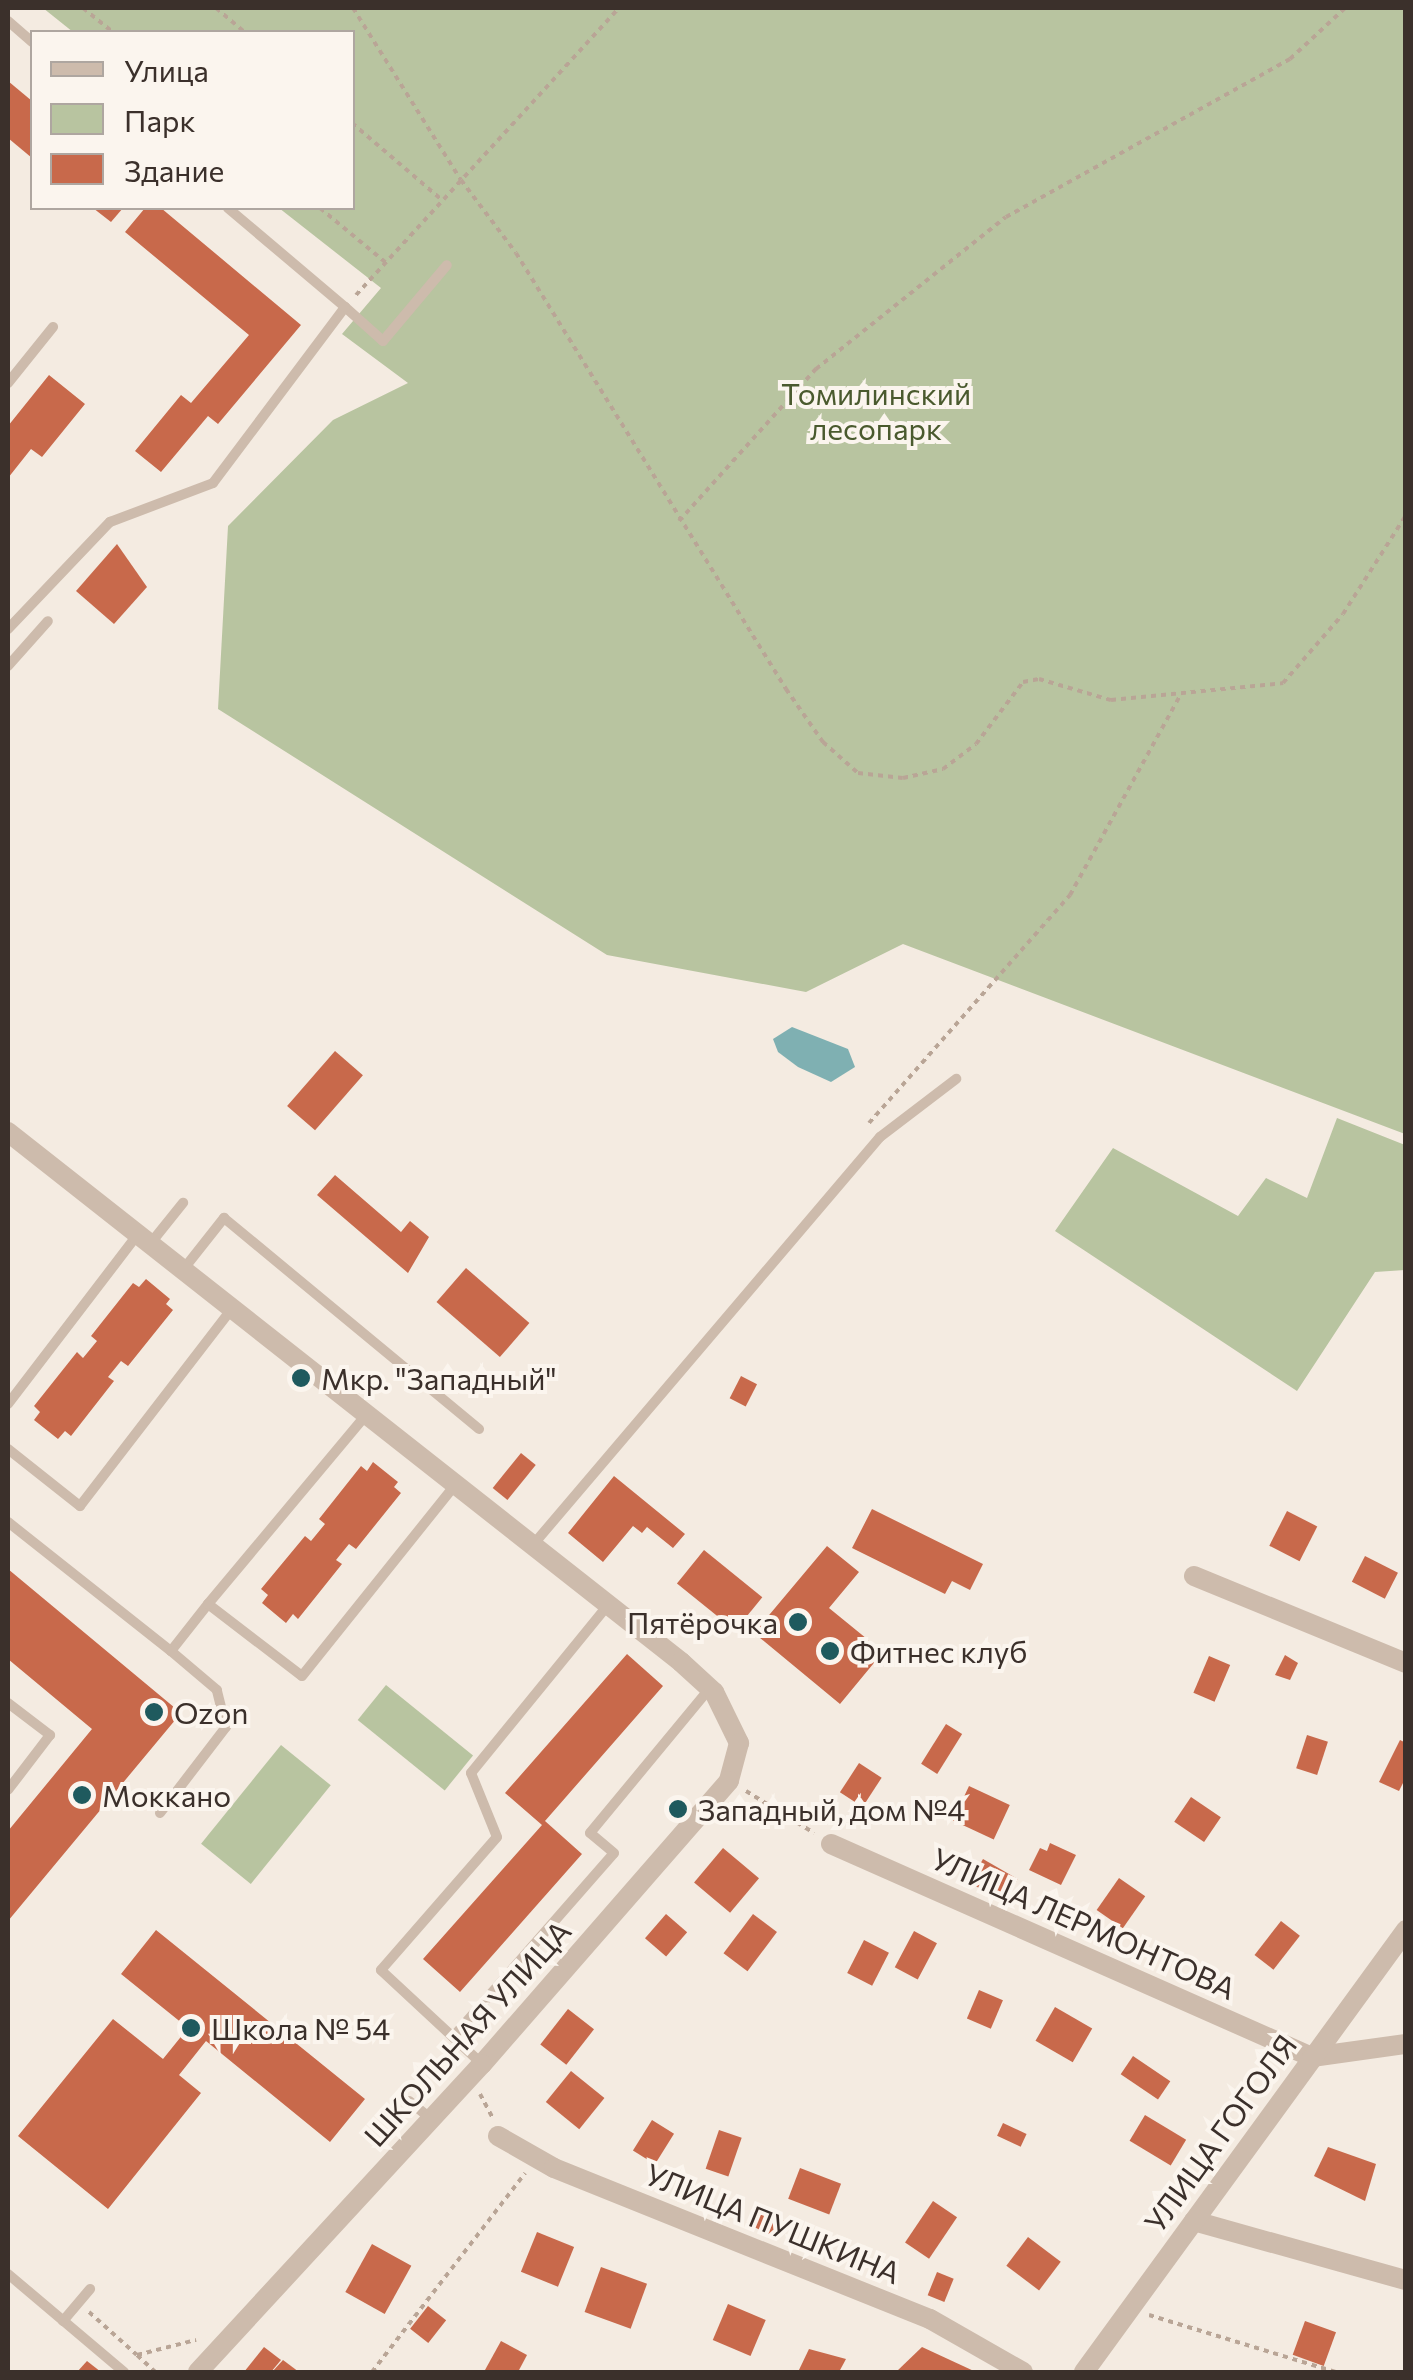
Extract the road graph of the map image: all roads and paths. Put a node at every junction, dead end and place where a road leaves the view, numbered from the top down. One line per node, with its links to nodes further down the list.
1 (83, 8): 7 (path)
2 (216, 8): 8 (path)
3 (352, 8): 11 (path)
4 (619, 8): 11 (path)
5 (1345, 8): 22 (path)
6 (8, 20): 9 (lane)
7 (110, 30)
8 (244, 30)
9 (30, 40)
10 (355, 127): 12 (path)
11 (461, 180): 12 (path); 22 (path)
12 (443, 200): 15 (path)
13 (230, 210): 18 (lane)
14 (322, 210): 15 (path)
15 (386, 263): 17 (path)
16 (447, 264): 18 (lane)
17 (366, 284)
18 (345, 306): 24 (lane)
19 (53, 328): 20 (lane)
20 (8, 383)
21 (1406, 515): 26 (path)
22 (679, 521): 26 (path)
23 (48, 621): 25 (lane)
24 (8, 629)
25 (8, 666)
26 (1181, 694): 29 (path)
27 (956, 1078): 29 (lane)
28 (8, 1132): 31 (street)
29 (880, 1138): 40 (lane)
30 (183, 1203): 31 (lane)
31 (143, 1240): 32 (street); 34 (lane)
32 (182, 1271): 33 (street); 36 (lane)
33 (231, 1310): 35 (street); 37 (lane)
34 (8, 1404)
35 (365, 1416): 38 (street); 42 (lane)
36 (478, 1428)
37 (8, 1449)
38 (454, 1486): 40 (street); 42 (lane)
39 (8, 1522): 44 (lane)
40 (532, 1546): 43 (street)
41 (1194, 1576): 45 (street)
42 (208, 1604): 44 (lane)
43 (607, 1606): 46 (street); 53 (lane)
44 (171, 1650): 50 (lane)
45 (1406, 1663)
46 (710, 1688): 48 (street); 53 (lane)
47 (8, 1703): 49 (lane)
48 (729, 1781): 51 (path); 56 (street, ШКОЛЬНАЯ УЛИЦА)
49 (8, 1790)
50 (160, 1813)
51 (830, 1844): 55 (street, УЛИЦА ЛЕРМОНТОВА)
52 (1406, 1930): 55 (street, УЛИЦА ГОГОЛЯ)
53 (453, 2037): 56 (lane)
54 (1406, 2044): 55 (street)
55 (1312, 2057): 61 (street, УЛИЦА ГОГОЛЯ)
56 (482, 2064): 58 (street, ШКОЛЬНАЯ УЛИЦА)
57 (409, 2101): 58 (lane)
58 (431, 2119): 72 (street, ШКОЛЬНАЯ УЛИЦА)
59 (498, 2136): 60 (street, УЛИЦА ПУШКИНА)
60 (537, 2158): 73 (path); 74 (street, УЛИЦА ПУШКИНА)
61 (1194, 2221): 63 (street); 66 (street, УЛИЦА ГОГОЛЯ)
62 (8, 2274): 67 (lane)
63 (1406, 2280)
64 (90, 2289): 65 (lane)
65 (79, 2302): 67 (lane); 69 (path)
66 (1130, 2309): 75 (street, УЛИЦА ГОГОЛЯ); 76 (path)
67 (63, 2321): 70 (lane)
68 (200, 2340): 69 (path)
69 (136, 2355): 71 (path)
70 (124, 2372)
71 (156, 2372)
72 (198, 2372)
73 (372, 2372)
74 (1024, 2372)
75 (1084, 2372)
76 (1336, 2372)

